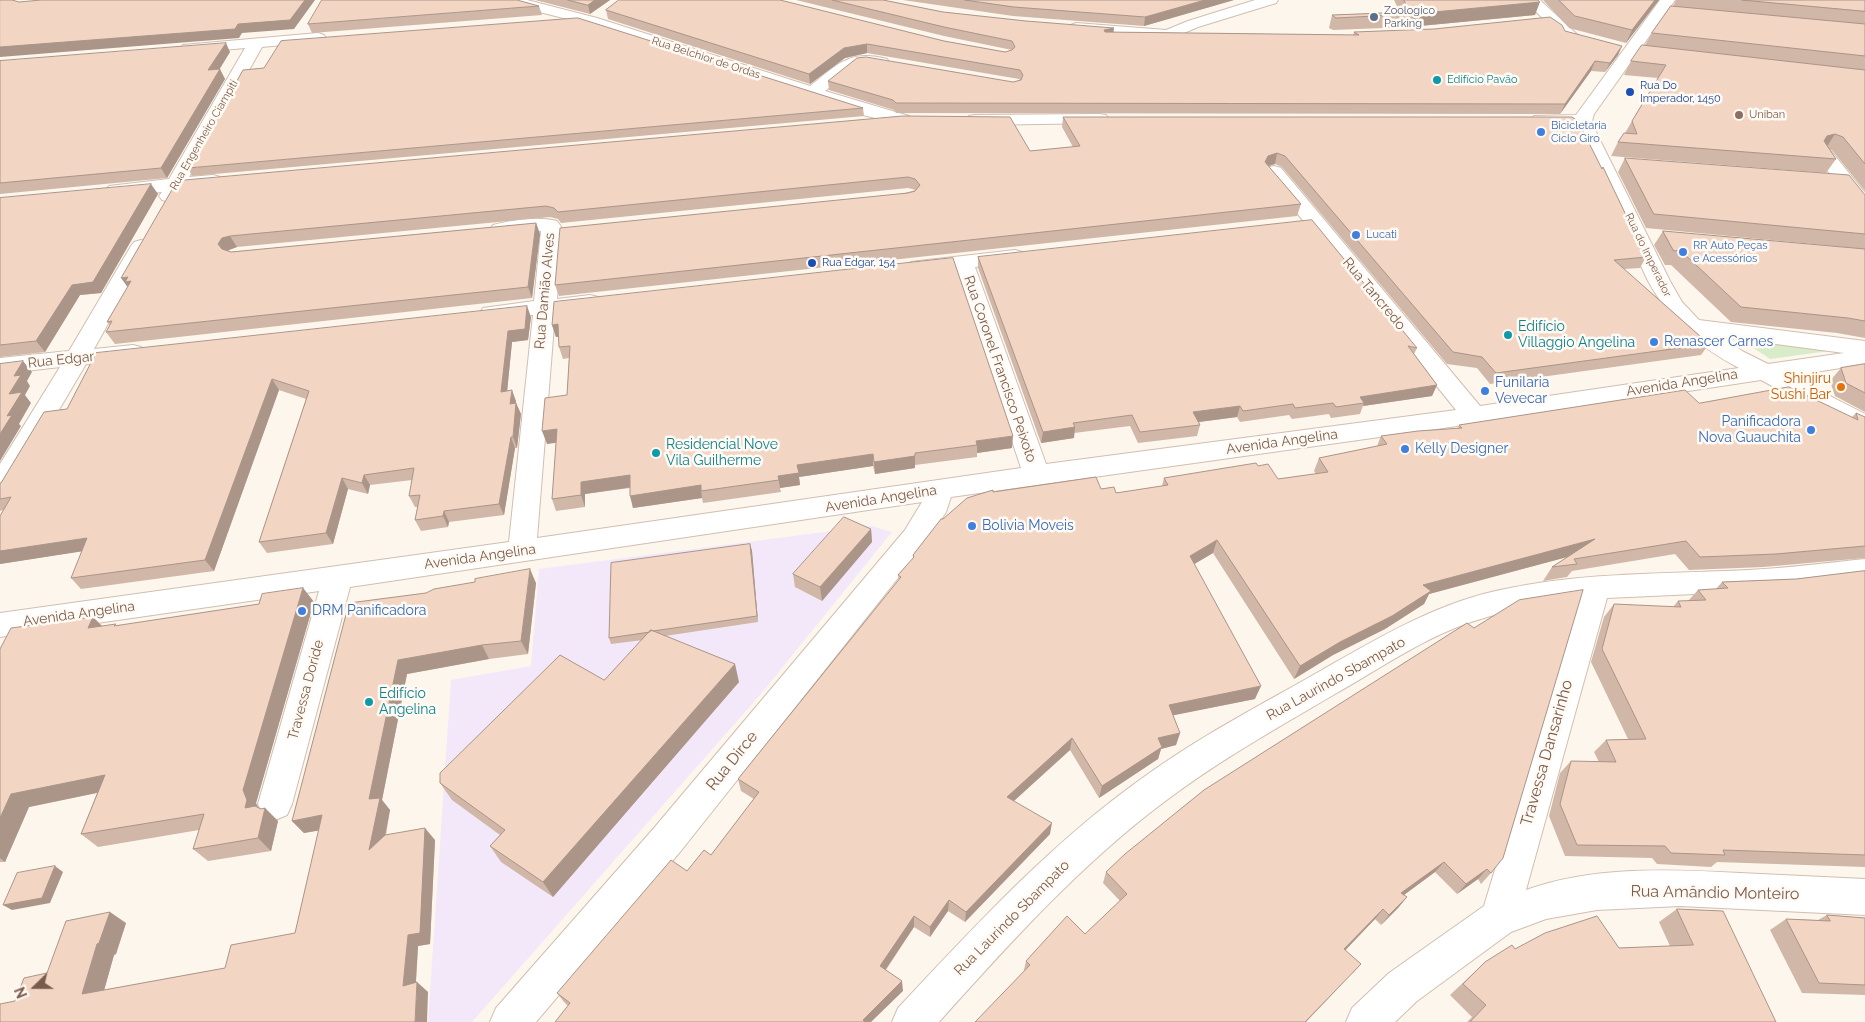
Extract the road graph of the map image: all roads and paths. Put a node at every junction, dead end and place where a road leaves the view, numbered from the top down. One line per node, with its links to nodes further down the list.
1 (509, 0): 8 (street, Rua Belchior de Ordas)
2 (1271, 0): 13 (street)
3 (1532, 0): 7 (street)
4 (1664, 6): 6 (street); 20 (street)
5 (607, 11): 8 (street)
6 (1679, 13)
7 (1551, 19): 10 (street); 18 (street)
8 (587, 20): 9 (street); 23 (street, Rua Belchior de Ordas)
9 (532, 22)
10 (1533, 22)
11 (308, 24): 16 (street)
12 (1061, 27): 13 (street)
13 (1168, 35): 15 (street)
14 (337, 37): 16 (street)
15 (1198, 37)
16 (298, 40): 17 (street)
17 (256, 43): 19 (street); 38 (street, Rua Engenheiro Ciampiti)
18 (1592, 46)
19 (178, 49)
20 (1619, 53): 21 (street); 29 (street)
21 (1647, 54)
22 (896, 65): 23 (street)
23 (812, 92): 24 (street, Rua Belchior de Ordas)
24 (903, 120): 25 (street); 30 (street)
25 (923, 120)
26 (963, 120): 27 (street)
27 (1112, 120)
28 (1523, 120): 29 (street)
29 (1583, 121): 32 (street, Rua do Imperador)
30 (848, 125)
31 (1825, 156): 37 (street)
32 (1602, 163): 33 (street); 42 (street, Rua do Imperador)
33 (1624, 164)
34 (1274, 172): 57 (street, Rua Tancredo)
35 (228, 180): 38 (street)
36 (1816, 180): 37 (street)
37 (1845, 182): 40 (street)
38 (176, 184): 39 (street); 54 (street, Rua Engenheiro Ciampiti)
39 (96, 192)
40 (1865, 206)
41 (484, 231): 48 (street, Rua Damião Alves)
42 (1638, 236): 43 (street); 50 (street, Rua do Imperador)
43 (1661, 238)
44 (1031, 255): 45 (street)
45 (963, 262): 46 (street); 59 (street, Rua Coronel Francisco Peixoto)
46 (903, 269)
47 (612, 300): 48 (street)
48 (545, 307): 49 (street); 62 (street, Rua Damião Alves)
49 (467, 315)
50 (1691, 326): 51 (street); 56 (street, Rua do Imperador)
51 (1865, 348)
52 (154, 349): 54 (street, Rua Edgar)
53 (1865, 357): 56 (street, Avenida Angelina)
54 (77, 358): 55 (street, Rua Edgar); 60 (street, Rua Engenheiro Ciampiti)
55 (0, 366)
56 (1761, 371): 57 (street, Avenida Angelina); 58 (street, Rua do Imperador)
57 (1474, 415): 59 (street, Avenida Angelina)
58 (1865, 425)
59 (1037, 475): 61 (street, Avenida Angelina)
60 (0, 486)
61 (940, 490): 62 (street, Avenida Angelina); 70 (street, Rua Dirce)
62 (522, 551): 64 (street, Avenida Angelina)
63 (1865, 570): 65 (street, Rua Laurindo Sbampato)
64 (338, 577): 66 (street, Avenida Angelina); 67 (street, Travessa Doride)
65 (1595, 588): 69 (street, Travessa Dansarinho); 71 (street, Rua Laurindo Sbampato)
66 (0, 625)
67 (275, 804)
68 (1865, 897): 69 (street, Rua Amândio Monteiro)
69 (1499, 918): 72 (street, Rua Amândio Monteiro)
70 (510, 1022)
71 (912, 1022)
72 (1366, 1022)

